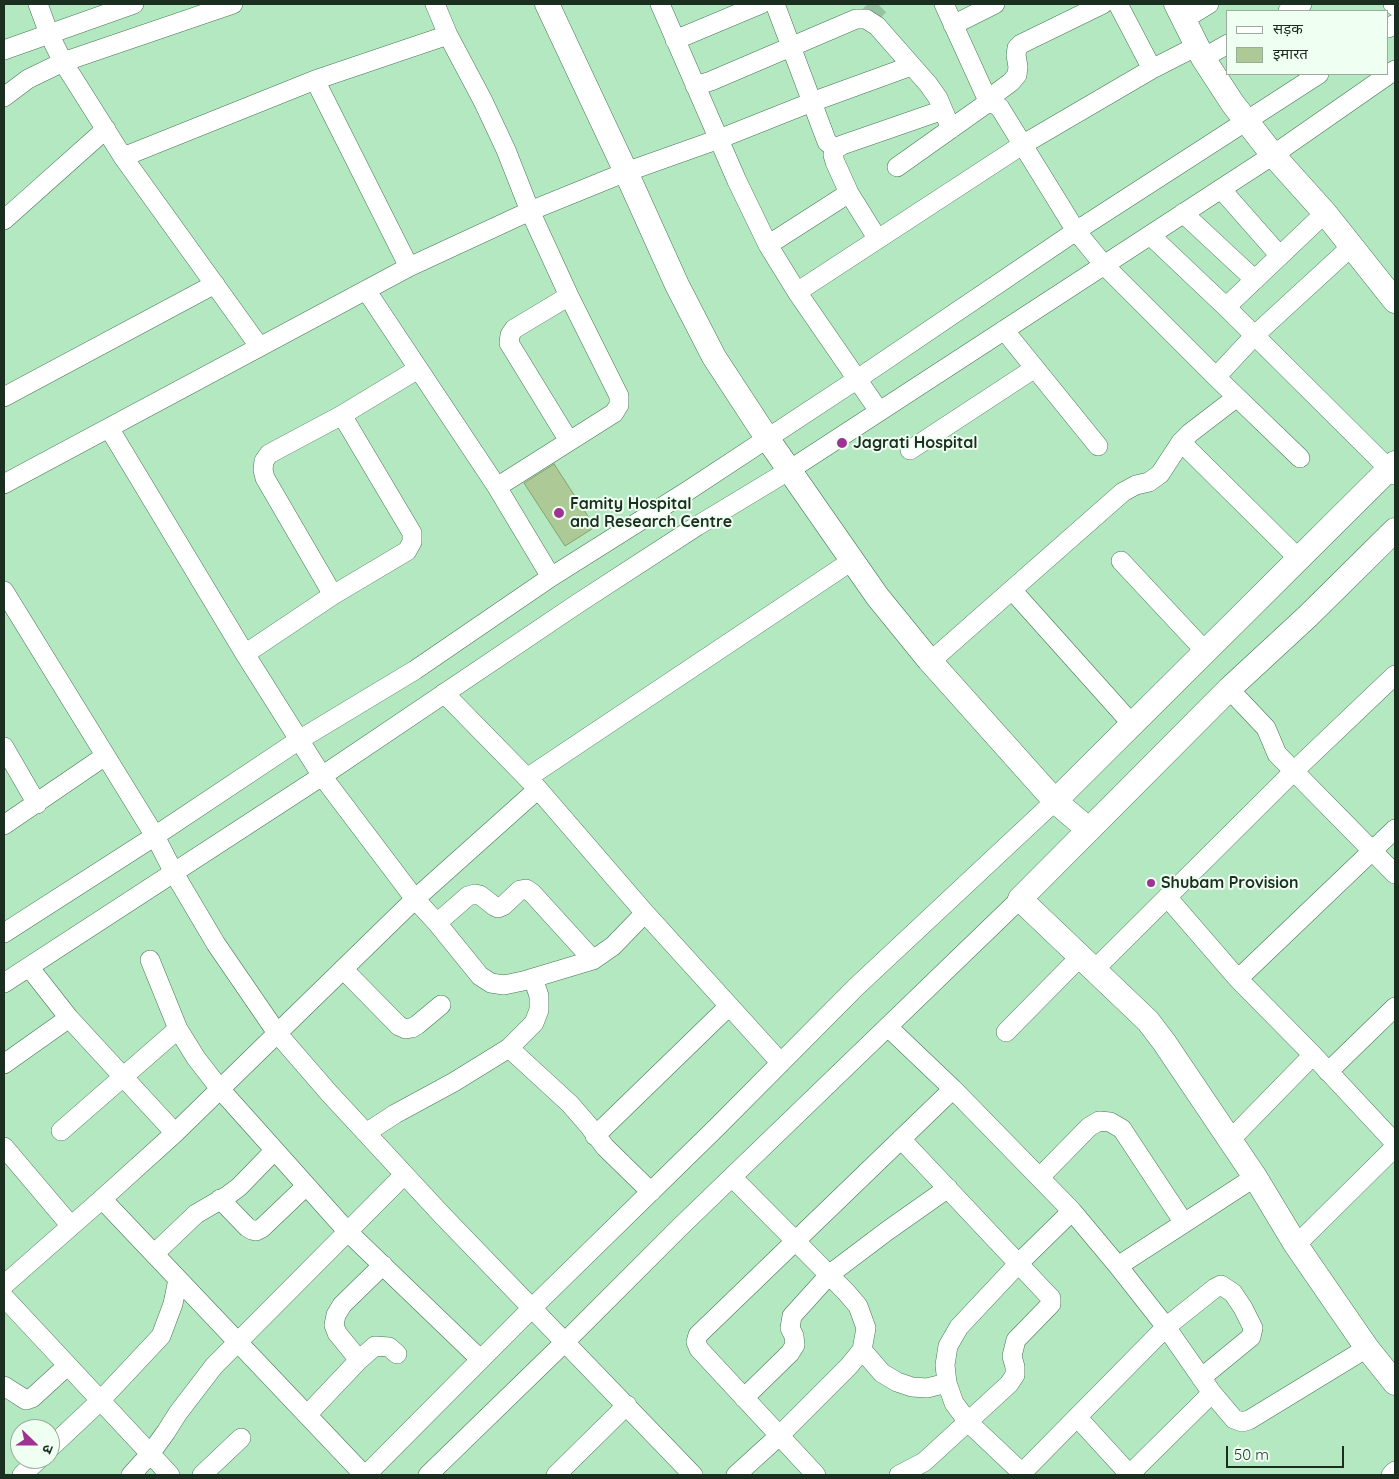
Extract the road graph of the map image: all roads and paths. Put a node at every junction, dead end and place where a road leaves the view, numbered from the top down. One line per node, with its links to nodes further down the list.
1 (38, 4): 18 (street)
2 (134, 4): 18 (street)
3 (233, 4): 25 (street)
4 (435, 4): 19 (street)
5 (547, 4): 45 (street)
6 (660, 4): 20 (street)
7 (761, 4): 20 (street)
8 (775, 4): 22 (street)
9 (944, 4): 17 (street)
10 (994, 4): 17 (street)
11 (1103, 4): 33 (street)
12 (1118, 4): 27 (street)
13 (1209, 4): 16 (street)
14 (1302, 4): 15 (street)
15 (1290, 10)
16 (1180, 12): 24 (street)
17 (952, 25): 33 (street)
18 (49, 34): 23 (street); 25 (street)
19 (448, 34): 30 (street); 48 (street)
20 (676, 40): 31 (street)
21 (1226, 45): 24 (street)
22 (792, 46): 26 (street); 31 (street); 34 (street)
23 (4, 50)
24 (1200, 52): 27 (street); 36 (street)
25 (63, 62): 32 (street); 37 (street)
26 (912, 66): 34 (street); 35 (street)
27 (1152, 69): 40 (street)
28 (1317, 75): 36 (street)
29 (1388, 75): 42 (street)
30 (315, 80): 43 (street); 59 (street)
31 (695, 86): 39 (street)
32 (4, 97)
33 (988, 101): 38 (street); 40 (street)
34 (812, 102): 39 (street); 41 (street)
35 (943, 110): 38 (street); 41 (street)
36 (1246, 120): 42 (street); 52 (street)
37 (106, 129): 43 (street); 51 (street)
38 (951, 129): 44 (street)
39 (719, 139): 45 (street); 55 (street)
40 (1022, 145): 52 (street); 54 (street)
41 (836, 149): 47 (street)
42 (1273, 155): 46 (street); 50 (street)
43 (123, 157): 61 (street)
44 (898, 167)
45 (626, 172): 48 (street); 79 (street)
46 (1221, 189): 49 (street); 57 (street)
47 (849, 193): 54 (street); 55 (street)
48 (530, 211): 59 (street); 64 (street)
49 (1183, 213): 53 (street); 60 (street)
50 (1325, 213): 56 (street); 57 (street)
51 (4, 220)
52 (1076, 231): 58 (street); 73 (street)
53 (1150, 235): 58 (street); 66 (street)
54 (878, 238): 63 (street)
55 (768, 245): 63 (street)
56 (1352, 246): 65 (street); 68 (street)
57 (1280, 256): 60 (street)
58 (1104, 265): 67 (street); 72 (street)
59 (409, 267): 62 (street)
60 (1255, 280): 66 (street)
61 (215, 284): 69 (street); 74 (street)
62 (366, 290): 69 (street); 70 (street)
63 (797, 292): 73 (street)
64 (569, 296): 80 (street); 80 (street)
65 (1395, 301)
66 (1226, 307): 68 (street)
67 (1004, 330): 71 (street); 76 (street)
68 (1255, 335): 72 (street); 85 (street)
69 (259, 346): 78 (street)
70 (418, 368): 77 (street); 88 (street)
71 (1034, 368): 82 (street); 83 (street)
72 (1216, 377): 75 (street)
73 (856, 380): 76 (street); 79 (street)
74 (4, 397)
75 (1237, 397): 81 (street); 84 (street)
76 (878, 412): 86 (street)
77 (342, 415): 96 (street); 96 (street)
78 (109, 428): 87 (street); 98 (street)
79 (767, 438): 86 (street); 93 (street)
80 (569, 442): 88 (street)
81 (1181, 442): 90 (street); 94 (street)
82 (1098, 446)
83 (910, 450)
84 (1300, 458)
85 (1393, 469): 90 (street)
86 (788, 471): 91 (street); 102 (street)
87 (4, 484)
88 (498, 487): 93 (street)
89 (1395, 530): 101 (street)
90 (1298, 558): 97 (street)
91 (853, 560): 99 (street); 110 (street)
92 (1121, 561): 97 (street)
93 (551, 577): 104 (street)
94 (1012, 590): 99 (street); 103 (street)
95 (4, 591): 106 (street)
96 (333, 596): 98 (street)
97 (1205, 651): 103 (street)
98 (245, 654): 104 (street)
99 (931, 661): 111 (street)
100 (1395, 675): 108 (street)
101 (1229, 689): 108 (street); 115 (street)
102 (444, 694): 109 (street); 110 (street)
103 (1132, 724): 111 (street)
104 (299, 740): 109 (street); 116 (street)
105 (4, 746): 107 (street)
106 (105, 756): 112 (street); 116 (street)
107 (10, 770): 112 (street)
108 (1294, 771): 117 (street); 120 (street)
109 (322, 776): 118 (street); 121 (street)
110 (532, 784): 121 (street); 123 (street)
111 (1055, 801): 115 (street); 144 (street)
112 (37, 804): 113 (street)
113 (4, 826)
114 (1395, 829): 117 (street)
115 (1089, 830): 122 (street)
116 (155, 836): 118 (street); 125 (street)
117 (1373, 851): 119 (street); 132 (street)
118 (174, 873): 129 (street); 141 (street)
119 (1395, 874)
120 (1167, 897): 128 (street); 132 (street)
121 (416, 899): 124 (street); 130 (street)
122 (1020, 899): 128 (street); 138 (street)
123 (645, 913): 127 (street); 135 (street)
124 (437, 923): 127 (street); 131 (street)
125 (4, 933)
126 (150, 960): 139 (street)
127 (593, 960): 131 (street)
128 (1087, 964): 140 (street); 155 (street)
129 (29, 966): 133 (street); 137 (street)
130 (343, 969): 134 (street); 141 (street)
131 (533, 978): 142 (street)
132 (1238, 980): 143 (street)
133 (4, 983)
134 (441, 1005)
135 (729, 1006): 144 (street); 153 (street)
136 (1395, 1007): 146 (street)
137 (69, 1018): 145 (street); 147 (street)
138 (888, 1027): 149 (street); 161 (street)
139 (178, 1029): 147 (street); 148 (street)
140 (1006, 1032)
141 (277, 1033): 148 (street); 152 (street)
142 (509, 1048): 152 (street); 153 (street)
143 (1313, 1056): 146 (street); 155 (street)
144 (781, 1063): 166 (street)
145 (4, 1064)
146 (1328, 1072): 156 (street)
147 (122, 1077): 150 (street); 151 (street)
148 (220, 1089): 151 (street); 158 (street)
149 (953, 1089): 154 (street); 162 (street)
150 (61, 1131)
151 (175, 1133): 167 (street)
152 (366, 1133): 160 (street)
153 (596, 1136): 166 (street)
154 (901, 1138): 165 (street); 173 (street)
155 (1230, 1140): 163 (street)
156 (1395, 1143)
157 (1395, 1147): 174 (street)
158 (274, 1151): 164 (street); 168 (street)
159 (6, 1154): 171 (street)
160 (404, 1175): 172 (street); 183 (street)
161 (732, 1177): 173 (street); 186 (street)
162 (1040, 1177): 169 (street); 170 (street)
163 (1255, 1177): 170 (street); 174 (street)
164 (306, 1186): 168 (street); 172 (street)
165 (948, 1188): 176 (street); 179 (street)
166 (651, 1192): 183 (street)
167 (102, 1199): 171 (street); 175 (street)
168 (220, 1200): 175 (street)
169 (1072, 1211): 176 (street); 178 (street)
170 (1184, 1223): 178 (street)
171 (71, 1226): 181 (street)
172 (347, 1231): 177 (street); 185 (street)
173 (796, 1242): 179 (street); 197 (street)
174 (1296, 1245): 187 (street)
175 (154, 1254): 180 (street)
176 (1020, 1263): 193 (street); 202 (street)
177 (383, 1265): 190 (street); 191 (street)
178 (1118, 1266): 184 (street)
179 (830, 1274): 188 (street); 197 (street)
180 (178, 1279): 185 (street); 198 (street)
181 (4, 1285)
182 (4, 1297): 192 (street)
183 (532, 1308): 186 (street); 190 (street)
184 (1166, 1327): 195 (street); 195 (street); 201 (street)
185 (236, 1341): 200 (street); 206 (street)
186 (565, 1342): 199 (street); 213 (street)
187 (1367, 1348): 194 (street); 195 (street)
188 (862, 1350): 193 (street); 203 (street)
189 (397, 1354): 191 (street)
190 (480, 1359): 212 (street)
191 (360, 1360): 200 (street)
192 (67, 1366): 196 (street); 198 (street)
193 (947, 1383): 202 (street)
194 (1395, 1383)
195 (1206, 1385): 219 (street)
196 (4, 1386)
197 (744, 1398): 203 (street)
198 (100, 1401): 205 (street); 206 (street)
199 (627, 1405): 214 (street); 215 (street)
200 (307, 1415): 212 (street)
201 (1077, 1417): 208 (street); 219 (street)
202 (968, 1422): 208 (street); 218 (street)
203 (779, 1436): 216 (street); 217 (street)
204 (241, 1438): 211 (street)
205 (60, 1439)
206 (150, 1454): 209 (street); 210 (street)
207 (1395, 1471): 220 (street)
208 (1021, 1474)
209 (131, 1475)
210 (170, 1475)
211 (202, 1475)
212 (365, 1475)
213 (428, 1475)
214 (556, 1475)
215 (693, 1475)
216 (736, 1475)
217 (816, 1475)
218 (899, 1475)
219 (1130, 1475)
220 (1391, 1475)

